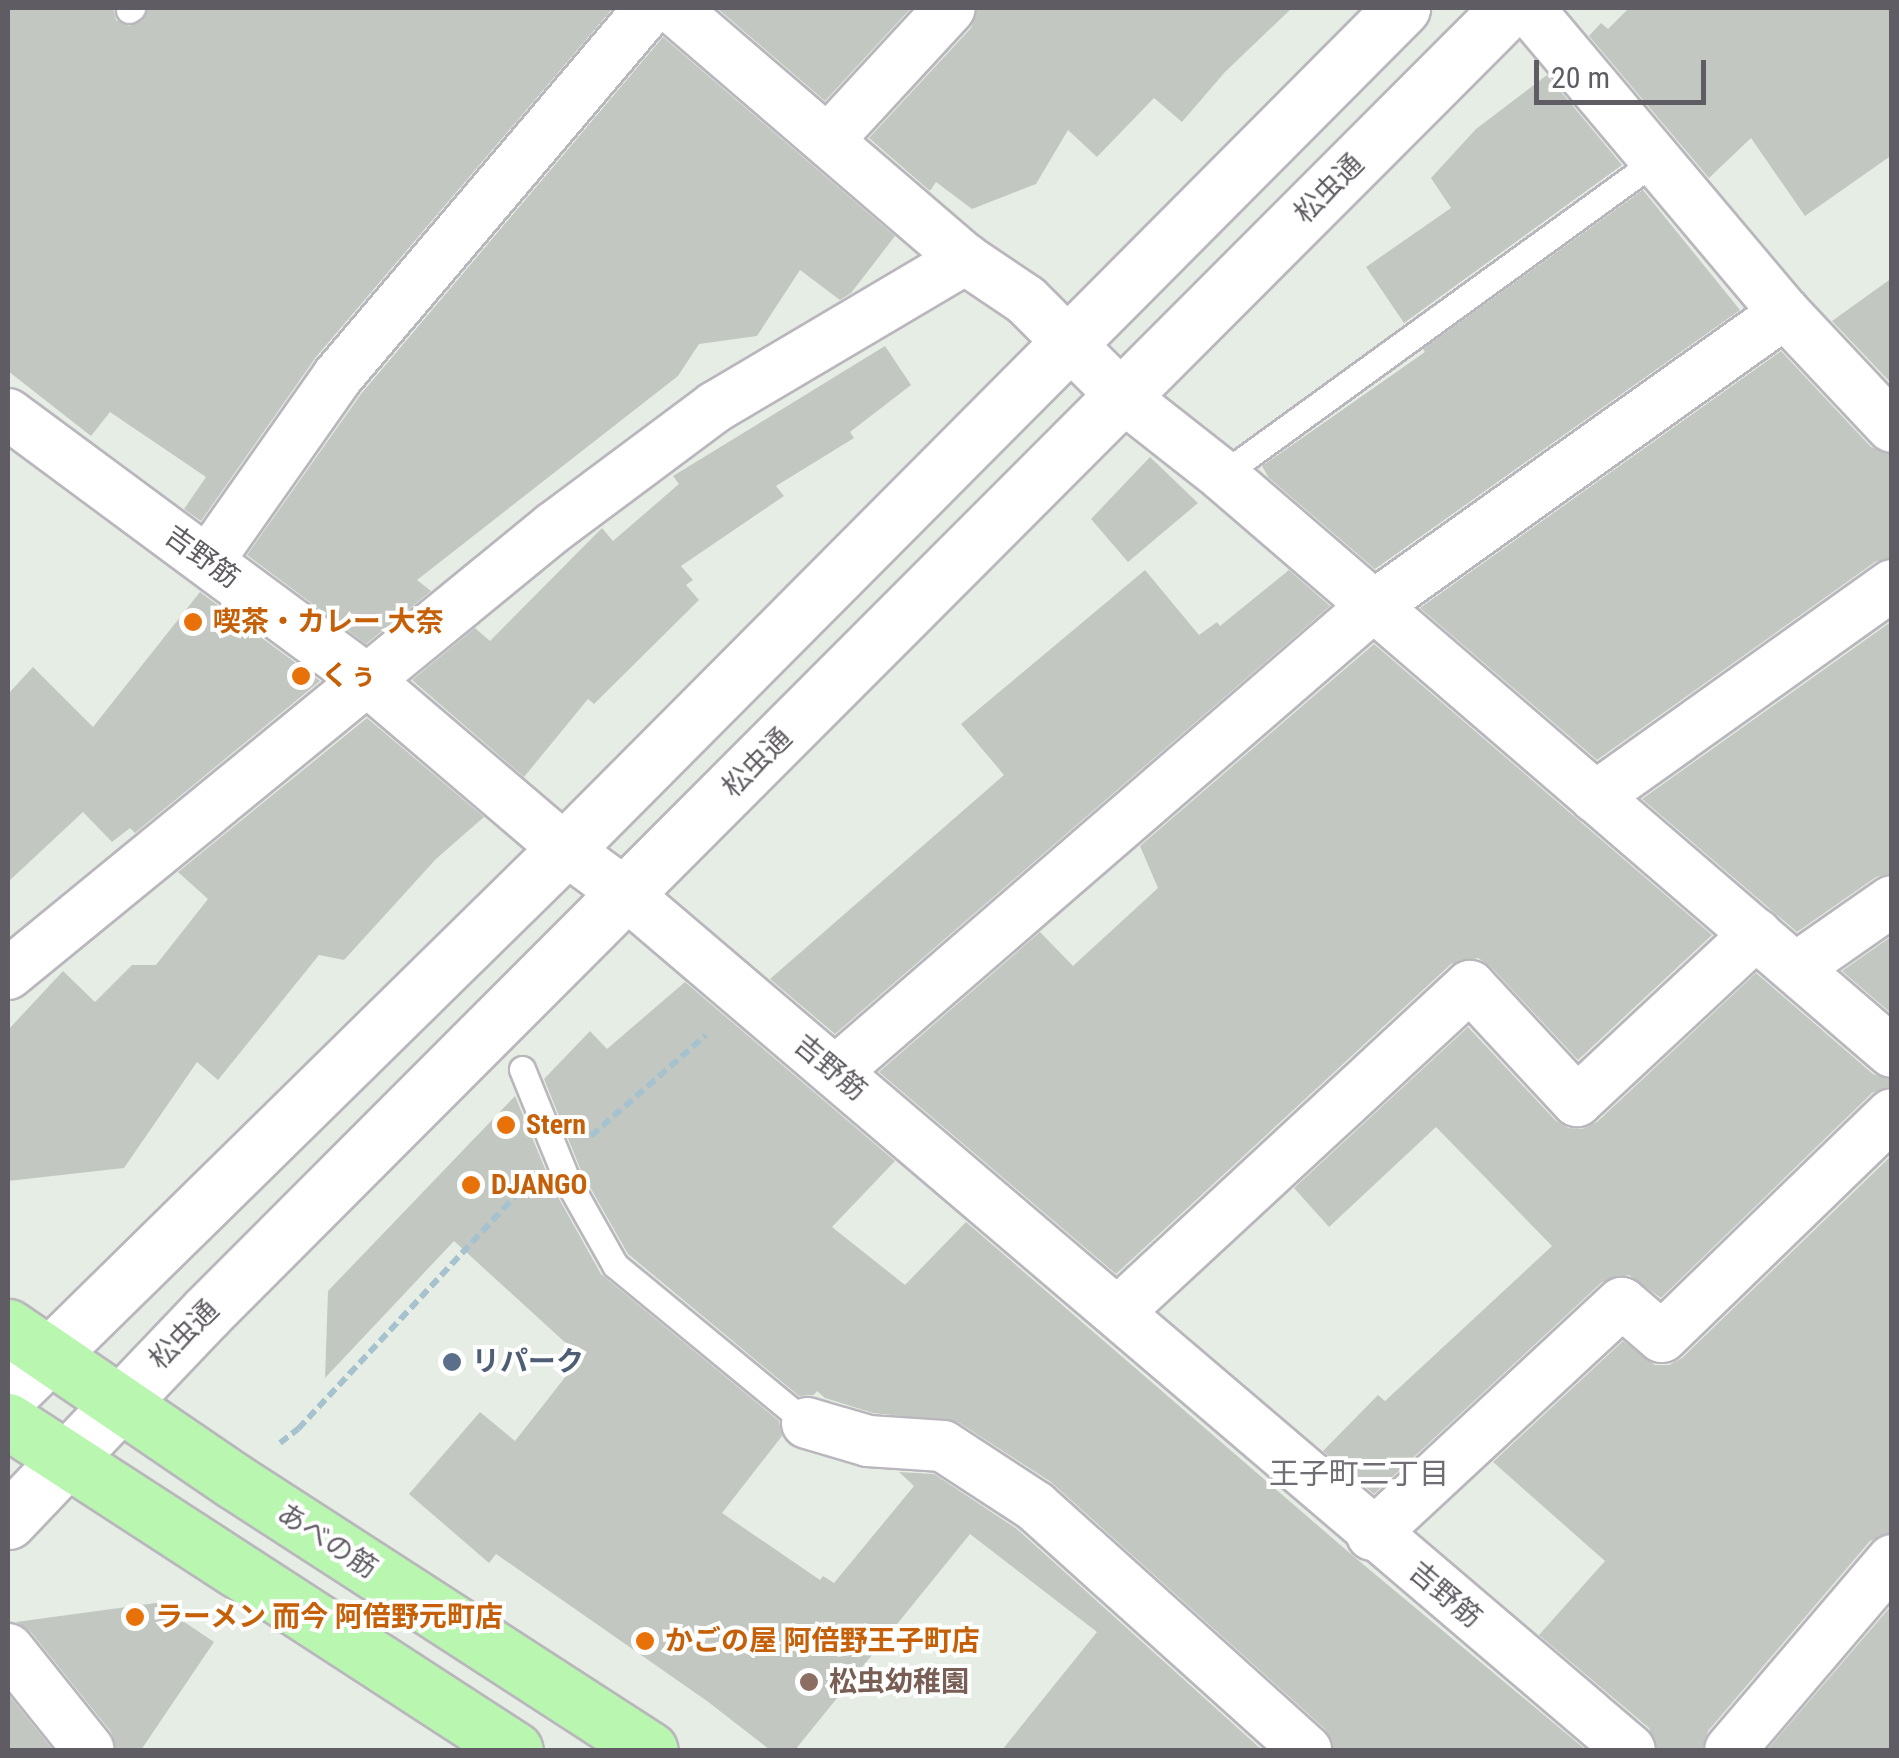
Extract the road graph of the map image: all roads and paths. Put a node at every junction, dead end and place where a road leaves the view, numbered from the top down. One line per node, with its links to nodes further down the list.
1 (650, 8): 16 (street)
2 (673, 8): 7 (street)
3 (950, 8): 7 (street)
4 (1402, 8): 11 (street)
5 (1509, 8): 12 (street, 松虫通)
6 (1528, 8): 8 (street)
7 (828, 139): 9 (street)
8 (1655, 161): 10 (street); 15 (lane)
9 (965, 259): 11 (street); 19 (street)
10 (1785, 313): 14 (street); 18 (street)
11 (1069, 342): 12 (street); 21 (street)
12 (1123, 397): 15 (street); 22 (street, 松虫通)
13 (8, 414): 16 (street, 吉野筋)
14 (1892, 427)
15 (1222, 475): 18 (street)
16 (208, 561): 19 (street, 吉野筋)
17 (1892, 585): 20 (street)
18 (1372, 606): 20 (street); 30 (street)
19 (366, 680): 21 (street, 吉野筋); 26 (street)
20 (1595, 797): 24 (street)
21 (565, 849): 22 (street, 吉野筋); 34 (street)
22 (626, 894): 27 (street, 吉野筋); 36 (street, 松虫通)
23 (1892, 902): 25 (street)
24 (1756, 934): 25 (street); 33 (street)
25 (1796, 968): 28 (street)
26 (8, 974)
27 (748, 998): 30 (street, 吉野筋); 32 (path)
28 (1892, 1052)
29 (522, 1069): 32 (lane)
30 (836, 1072): 33 (street, 吉野筋)
31 (1892, 1114): 42 (street)
32 (559, 1152): 38 (lane); 39 (path)
33 (1118, 1312): 42 (street, 吉野筋)
34 (28, 1340): 35 (street); 36 (main road, あべの筋)
35 (8, 1396)
36 (118, 1402): 40 (street, 松虫通); 47 (main road, あべの筋)
37 (8, 1421): 40 (main road)
38 (807, 1423): 48 (street)
39 (275, 1447)
40 (66, 1459): 41 (street, 松虫通); 46 (main road)
41 (8, 1521)
42 (1372, 1535): 49 (street, 吉野筋)
43 (1892, 1560): 50 (street)
44 (8, 1649): 45 (street)
45 (89, 1750)
46 (515, 1750)
47 (650, 1750)
48 (1306, 1750)
49 (1630, 1750)
50 (1730, 1750)

